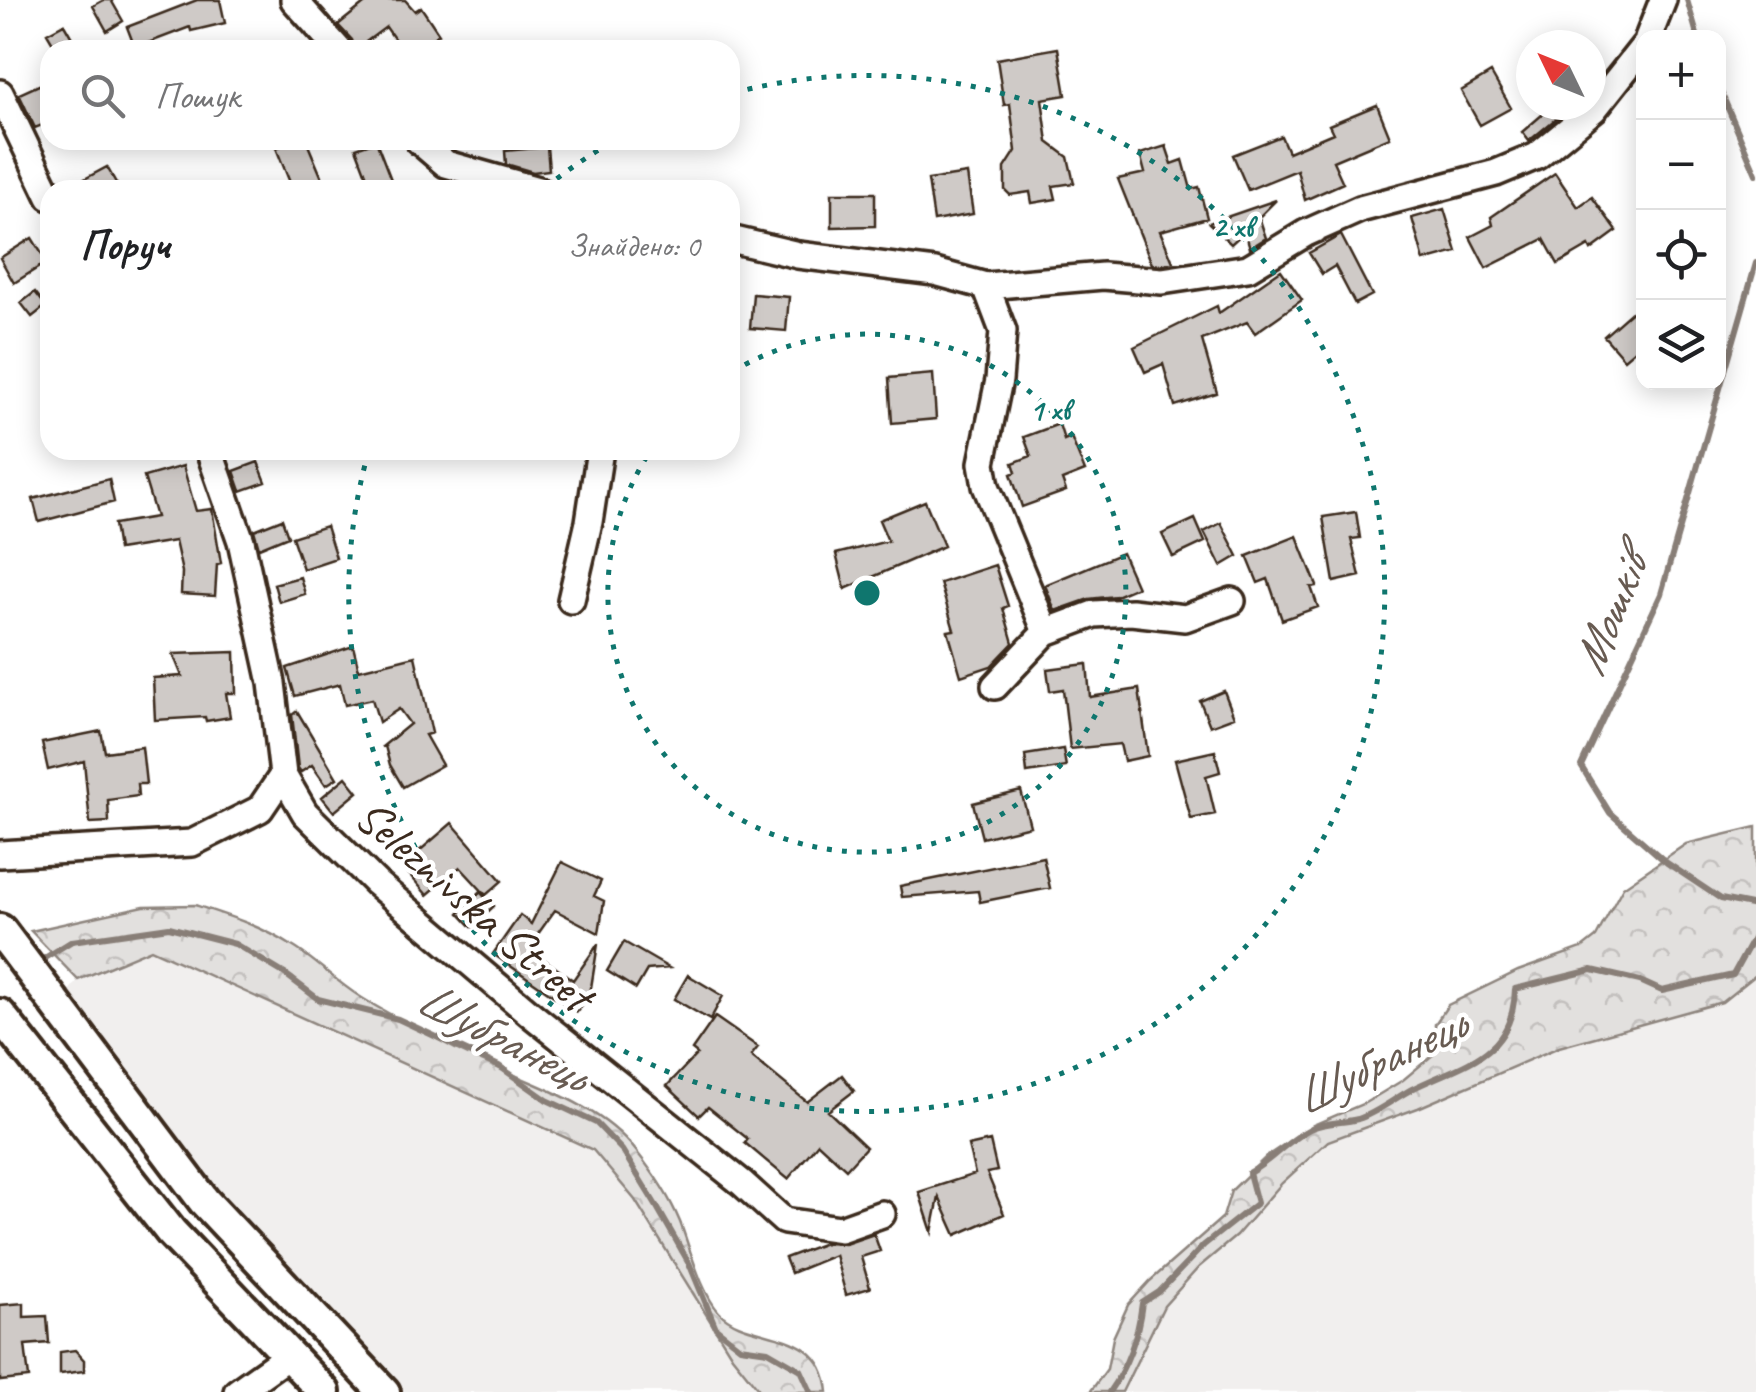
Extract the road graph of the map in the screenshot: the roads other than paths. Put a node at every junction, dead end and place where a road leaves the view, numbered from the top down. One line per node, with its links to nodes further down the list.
1 (294, 0): 4 (street)
2 (1662, 0): 3 (street)
3 (1651, 30)
4 (330, 40)
5 (1636, 56): 11 (street)
6 (0, 93): 8 (street)
7 (430, 150): 9 (street)
8 (41, 180)
9 (503, 180)
10 (740, 240): 11 (street)
11 (986, 286): 16 (street)
12 (213, 460): 18 (street)
13 (598, 460): 14 (street)
14 (571, 600)
15 (1232, 601): 16 (street)
16 (1046, 632): 17 (street)
17 (995, 686)
18 (283, 774): 19 (street); 23 (street, Seleznivska Street)
19 (0, 854)
20 (2, 932): 22 (main road)
21 (6, 1023): 24 (main road)
22 (204, 1202): 24 (main road); 28 (main road)
23 (882, 1214)
24 (171, 1232): 25 (main road)
25 (289, 1355): 26 (street); 27 (main road)
26 (237, 1392)
27 (324, 1392)
28 (384, 1392)

